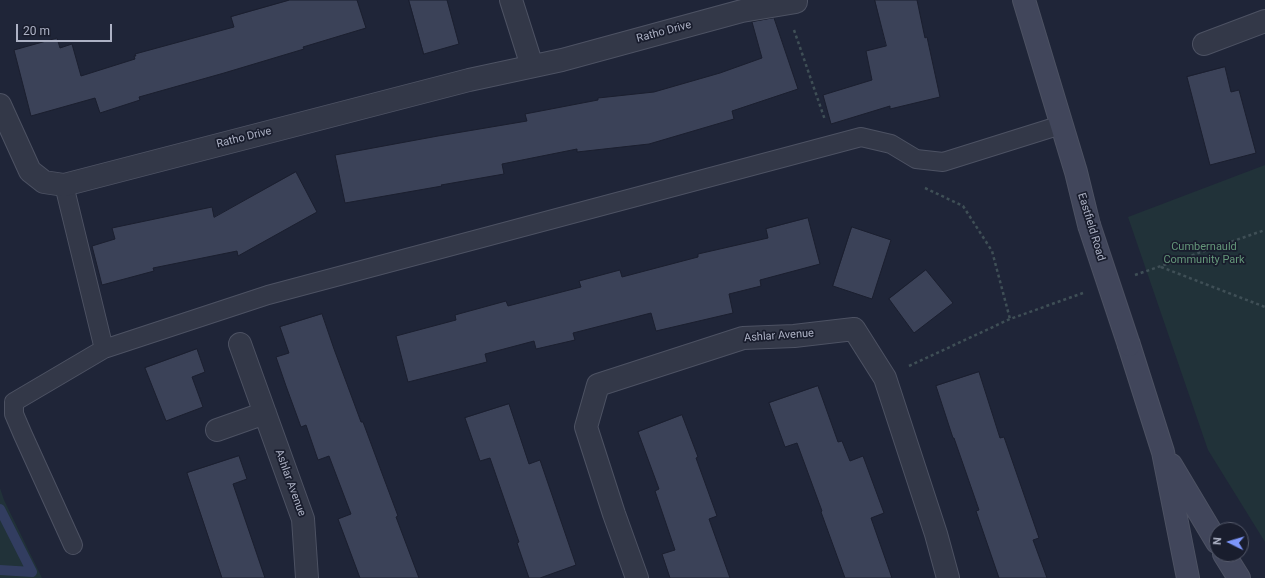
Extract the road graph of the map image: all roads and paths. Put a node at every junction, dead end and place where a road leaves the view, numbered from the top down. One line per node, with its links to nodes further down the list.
1 (511, 0): 6 (street)
2 (796, 0): 6 (street, Ratho Drive)
3 (1024, 0): 8 (street, Eastfield Road)
4 (1265, 21): 5 (street)
5 (1204, 44)
6 (532, 66): 9 (street, Ratho Drive)
7 (0, 105): 9 (street, Ratho Drive)
8 (1061, 125): 16 (lane); 20 (street, Eastfield Road, bridge)
9 (64, 184): 16 (lane)
10 (1265, 230): 11 (path)
11 (1160, 266): 12 (path); 14 (path)
12 (1130, 277)
13 (1085, 293): 17 (path)
14 (1265, 308)
15 (240, 344): 18 (street, Ashlar Avenue)
16 (104, 349): 22 (lane)
17 (885, 378): 25 (street, Ashlar Avenue); 26 (street, Ashlar Avenue)
18 (265, 413): 19 (street); 24 (street, Ashlar Avenue)
19 (217, 430)
20 (1163, 452): 21 (street, Eastfield Road); 27 (street, Eastfield Road)
21 (1209, 529)
22 (73, 545)
23 (1229, 562): 28 (street)
24 (307, 578)
25 (637, 578)
26 (948, 578)
27 (1188, 578)
28 (1239, 578)

